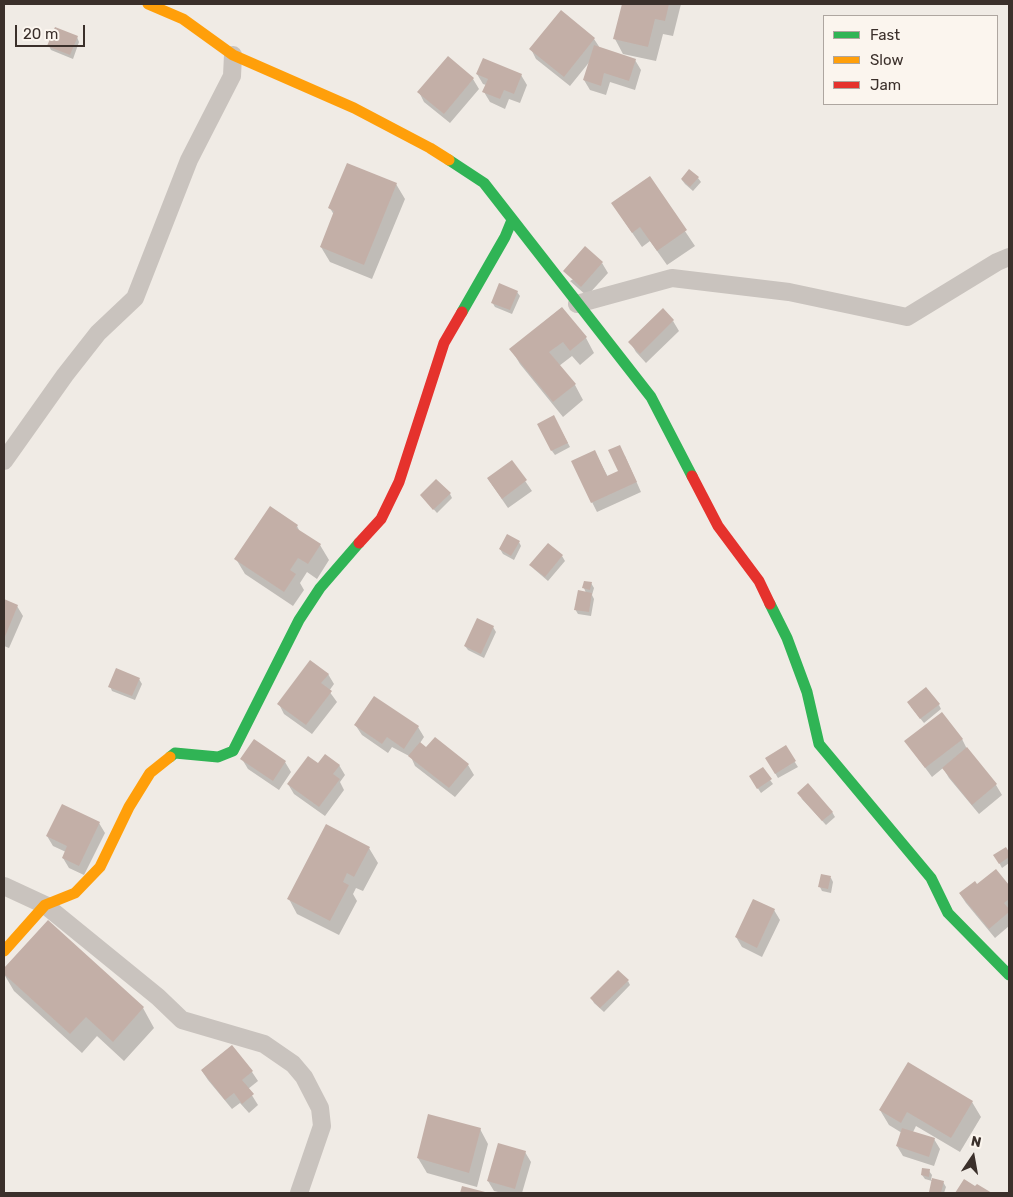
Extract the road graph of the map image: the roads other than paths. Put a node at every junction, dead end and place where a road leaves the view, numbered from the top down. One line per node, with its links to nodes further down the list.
1 (150, 4): 2 (street)
2 (234, 54): 3 (street); 6 (street)
3 (512, 220): 5 (street); 8 (street)
4 (1009, 257): 5 (street)
5 (577, 304): 10 (street)
6 (4, 461)
7 (4, 886): 8 (street)
8 (45, 904): 9 (street); 11 (street)
9 (4, 951)
10 (1009, 975)
11 (299, 1193)

